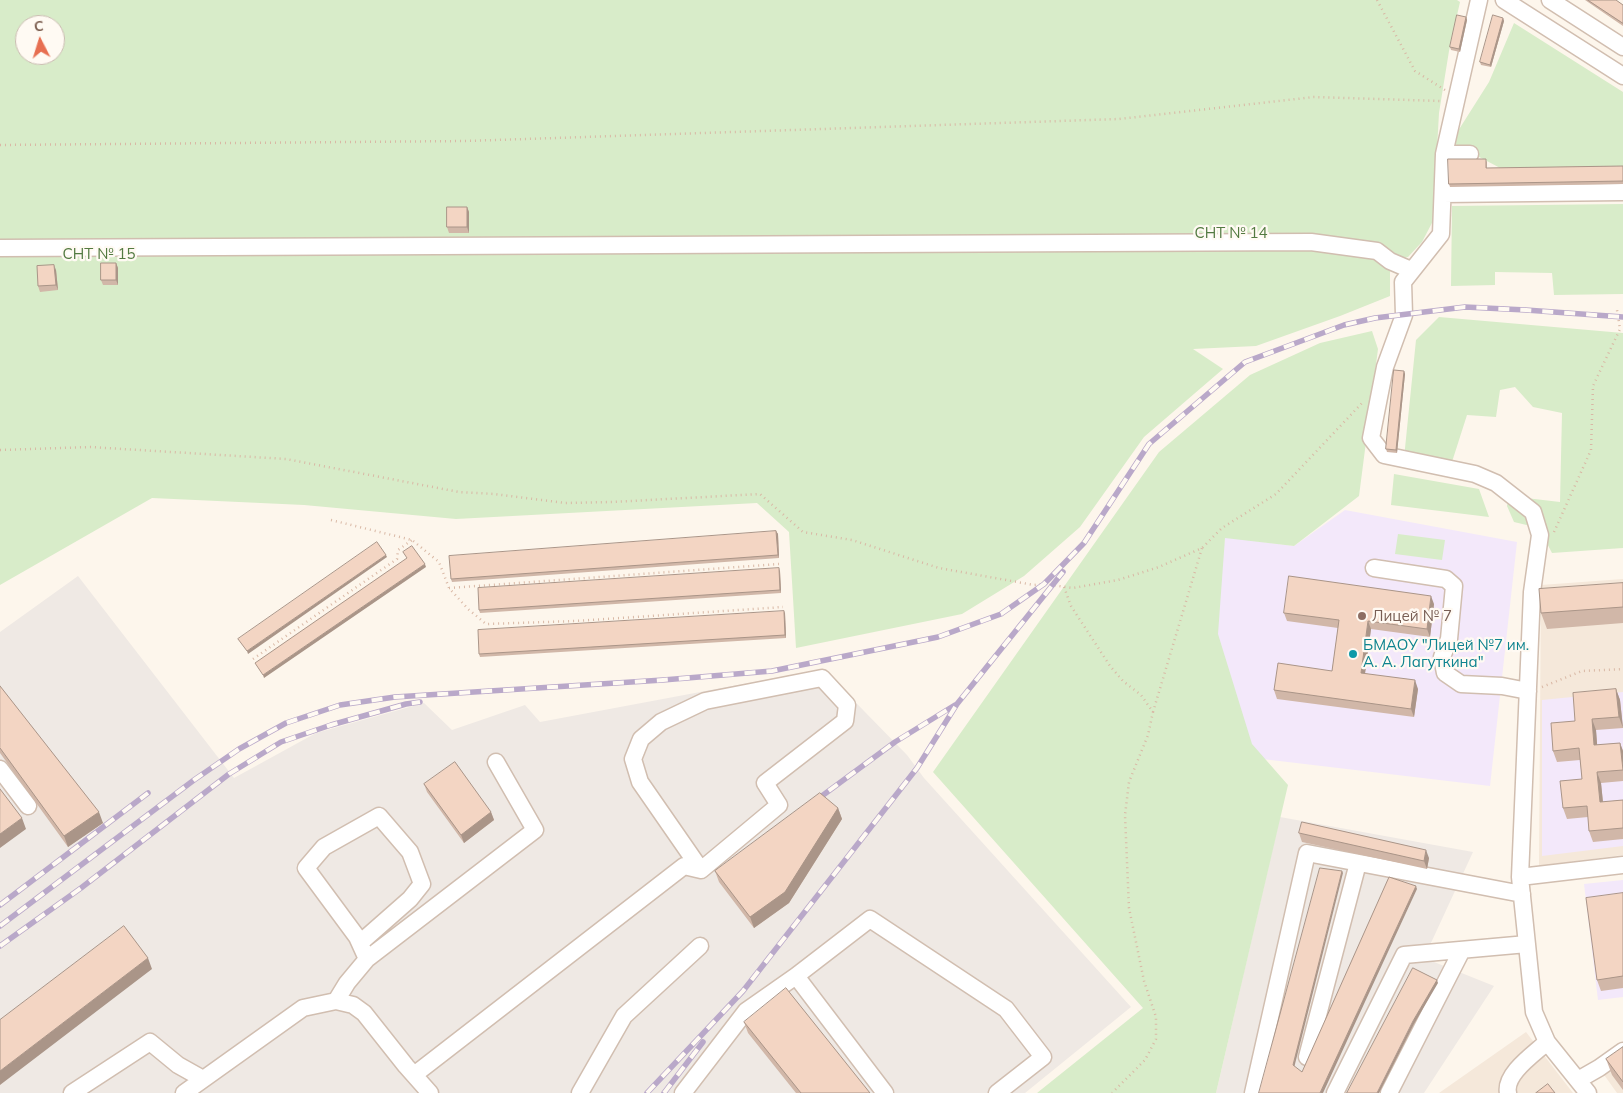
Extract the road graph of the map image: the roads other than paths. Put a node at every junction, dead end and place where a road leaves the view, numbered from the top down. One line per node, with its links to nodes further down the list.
1 (1479, 0): 6 (street)
2 (1504, 0): 5 (street)
3 (1550, 0): 4 (street)
4 (1623, 47)
5 (1623, 76)
6 (1444, 154): 7 (street); 9 (street)
7 (1470, 154)
8 (1623, 192): 9 (street)
9 (1443, 194): 11 (street)
10 (0, 248): 11 (street)
11 (1411, 270): 13 (street)
12 (1374, 568): 13 (street)
13 (1532, 690): 20 (street)
14 (496, 762): 26 (street)
15 (0, 768): 16 (street)
16 (28, 806)
17 (1358, 863): 21 (street); 31 (street); 42 (street)
18 (1623, 865): 20 (street)
19 (701, 870): 19 (street); 32 (street)
20 (1520, 878): 21 (street)
21 (1522, 894): 23 (street)
22 (360, 943): 22 (street); 26 (street)
23 (1527, 944): 25 (street); 29 (street)
24 (700, 946): 38 (street)
25 (1462, 950): 43 (street); 44 (street)
26 (367, 959): 28 (street)
27 (796, 976): 39 (street); 40 (street); 41 (street)
28 (336, 1001): 32 (street); 33 (street)
29 (1547, 1042): 34 (street); 45 (street)
30 (1623, 1051): 34 (street)
31 (1307, 1057)
32 (414, 1075): 37 (street)
33 (203, 1080): 35 (street); 36 (street)
34 (1578, 1080): 46 (street)
35 (72, 1093)
36 (184, 1093)
37 (430, 1093)
38 (580, 1093)
39 (683, 1093)
40 (885, 1093)
41 (997, 1093)
42 (1253, 1093)
43 (1335, 1093)
44 (1389, 1093)
45 (1508, 1093)
46 (1588, 1093)

